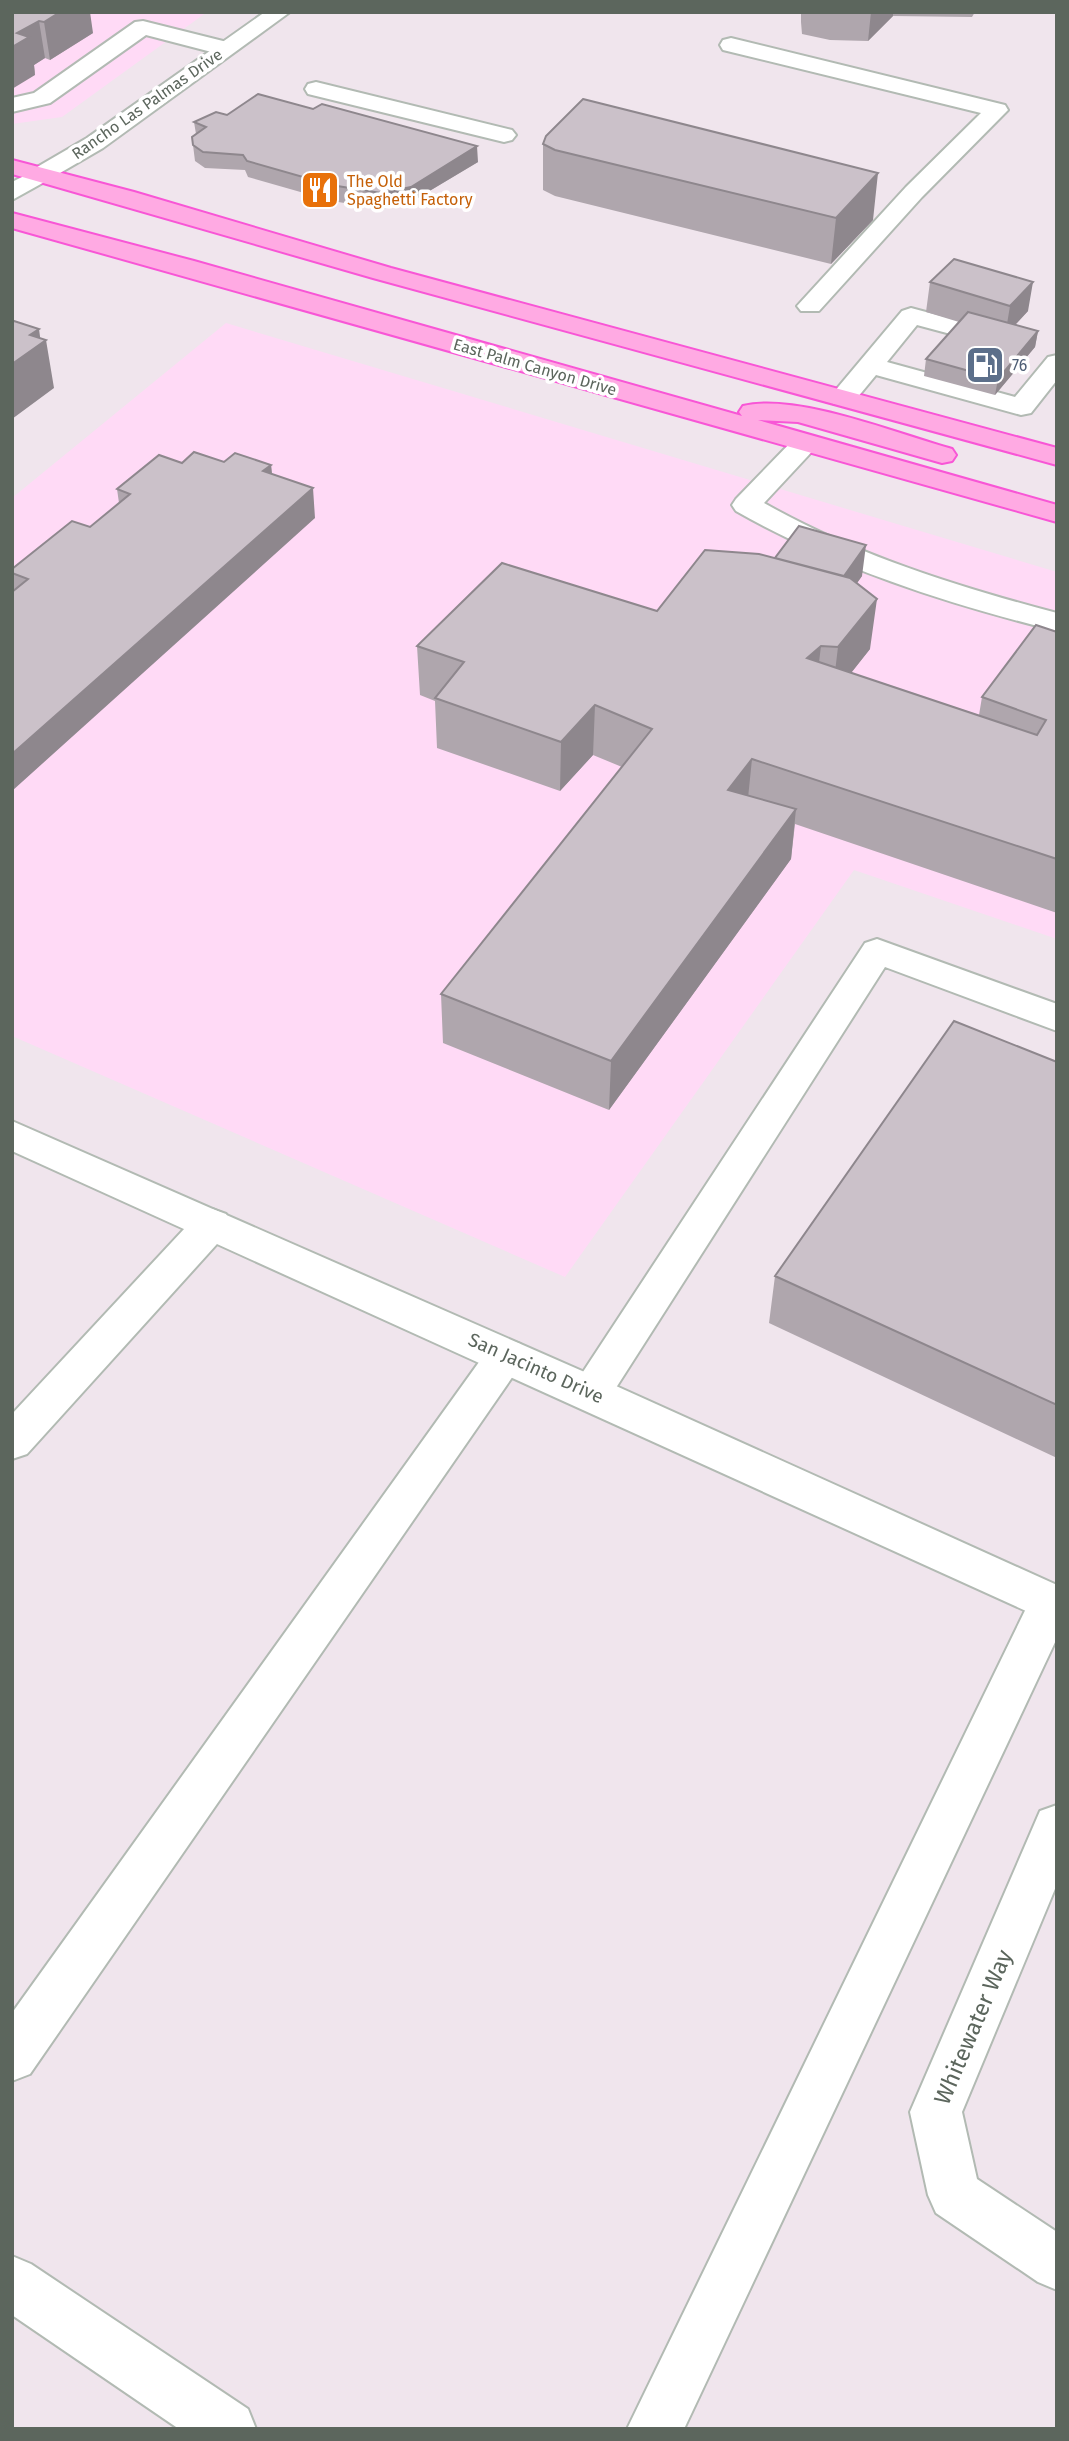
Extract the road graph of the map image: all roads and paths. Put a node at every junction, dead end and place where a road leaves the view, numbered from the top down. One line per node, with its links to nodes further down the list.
1 (165, 12): 3 (street)
2 (279, 12): 5 (street, Rancho Las Palmas Drive)
3 (143, 27): 5 (street); 7 (street)
4 (731, 45): 13 (street)
5 (227, 49): 10 (street, Rancho Las Palmas Drive)
6 (316, 89): 8 (street)
7 (12, 105)
8 (504, 135)
9 (12, 167): 10 (main road)
10 (40, 175): 11 (street, Rancho Las Palmas Drive); 16 (main road)
11 (12, 194)
12 (12, 220): 17 (main road, East Palm Canyon Drive)
13 (810, 306)
14 (883, 349): 14 (street); 15 (street); 16 (street)
15 (1040, 369)
16 (843, 398): 19 (main road)
17 (681, 409): 18 (main road, East Palm Canyon Drive); 20 (main road)
18 (805, 444): 21 (main road, East Palm Canyon Drive); 22 (street)
19 (1057, 457)
20 (1057, 488)
21 (1057, 514)
22 (1057, 622)
23 (1057, 1018): 27 (street)
24 (12, 1135): 25 (street, San Jacinto Drive)
25 (212, 1224): 26 (street, San Jacinto Drive); 28 (street)
26 (506, 1355): 27 (street, San Jacinto Drive); 31 (street)
27 (590, 1393): 29 (street, San Jacinto Drive)
28 (12, 1442)
29 (1054, 1605): 35 (street)
30 (1057, 1827): 32 (street, Whitewater Way)
31 (12, 2056)
32 (1057, 2263)
33 (12, 2283): 34 (street)
34 (228, 2429)
35 (655, 2429)

